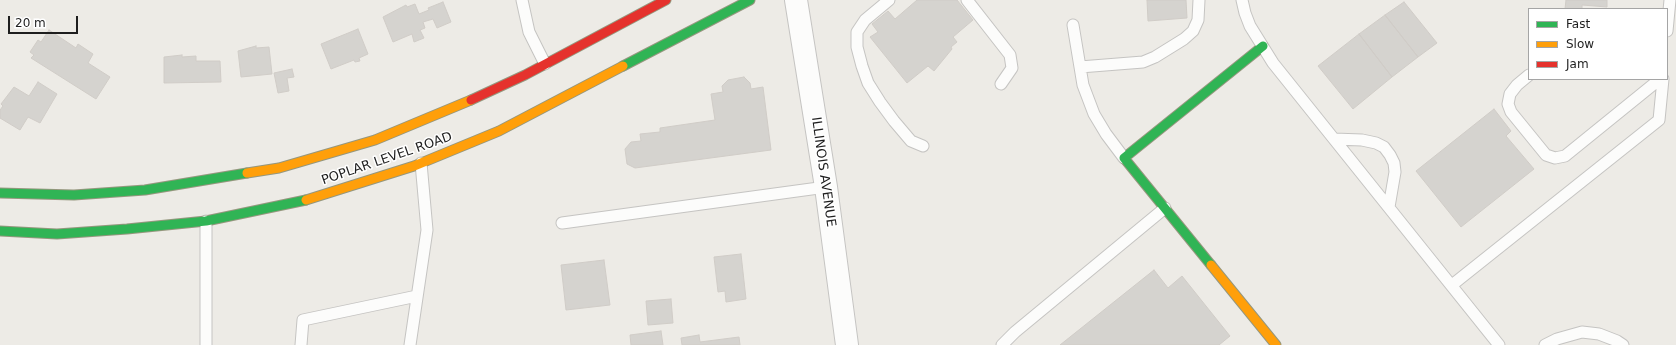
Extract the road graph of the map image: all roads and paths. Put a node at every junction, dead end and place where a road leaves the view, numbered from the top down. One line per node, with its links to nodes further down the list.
1 (522, 0): 13 (lane)
2 (666, 0): 13 (main road, POPLAR LEVEL ROAD)
3 (750, 0): 22 (main road, POPLAR LEVEL ROAD)
4 (796, 0): 23 (street, ILLINOIS AVENUE)
5 (889, 0): 20 (lane)
6 (968, 0): 18 (lane)
7 (1199, 0): 14 (lane)
8 (1242, 0): 12 (lane)
9 (1670, 0): 10 (lane)
10 (1668, 21)
11 (1073, 25): 14 (lane)
12 (1262, 46): 19 (lane); 21 (main road)
13 (546, 64): 24 (main road, POPLAR LEVEL ROAD)
14 (1080, 67): 21 (lane)
15 (1528, 76): 16 (lane)
16 (1660, 80)
17 (1661, 80): 30 (lane)
18 (1001, 84)
19 (1334, 139): 25 (lane); 25 (lane)
20 (923, 146)
21 (1124, 158): 26 (main road)
22 (421, 163): 27 (main road, POPLAR LEVEL ROAD); 31 (lane)
23 (826, 187): 28 (lane); 35 (street, ILLINOIS AVENUE)
24 (0, 192)
25 (1389, 207): 30 (lane)
26 (1165, 208): 36 (lane); 37 (main road)
27 (206, 221): 29 (main road, POPLAR LEVEL ROAD); 32 (lane)
28 (562, 223)
29 (0, 231)
30 (1452, 285): 38 (lane)
31 (417, 296): 33 (lane); 34 (lane)
32 (206, 345)
33 (301, 345)
34 (410, 345)
35 (847, 345)
36 (1002, 345)
37 (1276, 345)
38 (1499, 345)
39 (1545, 345): 40 (lane)
40 (1623, 345)

